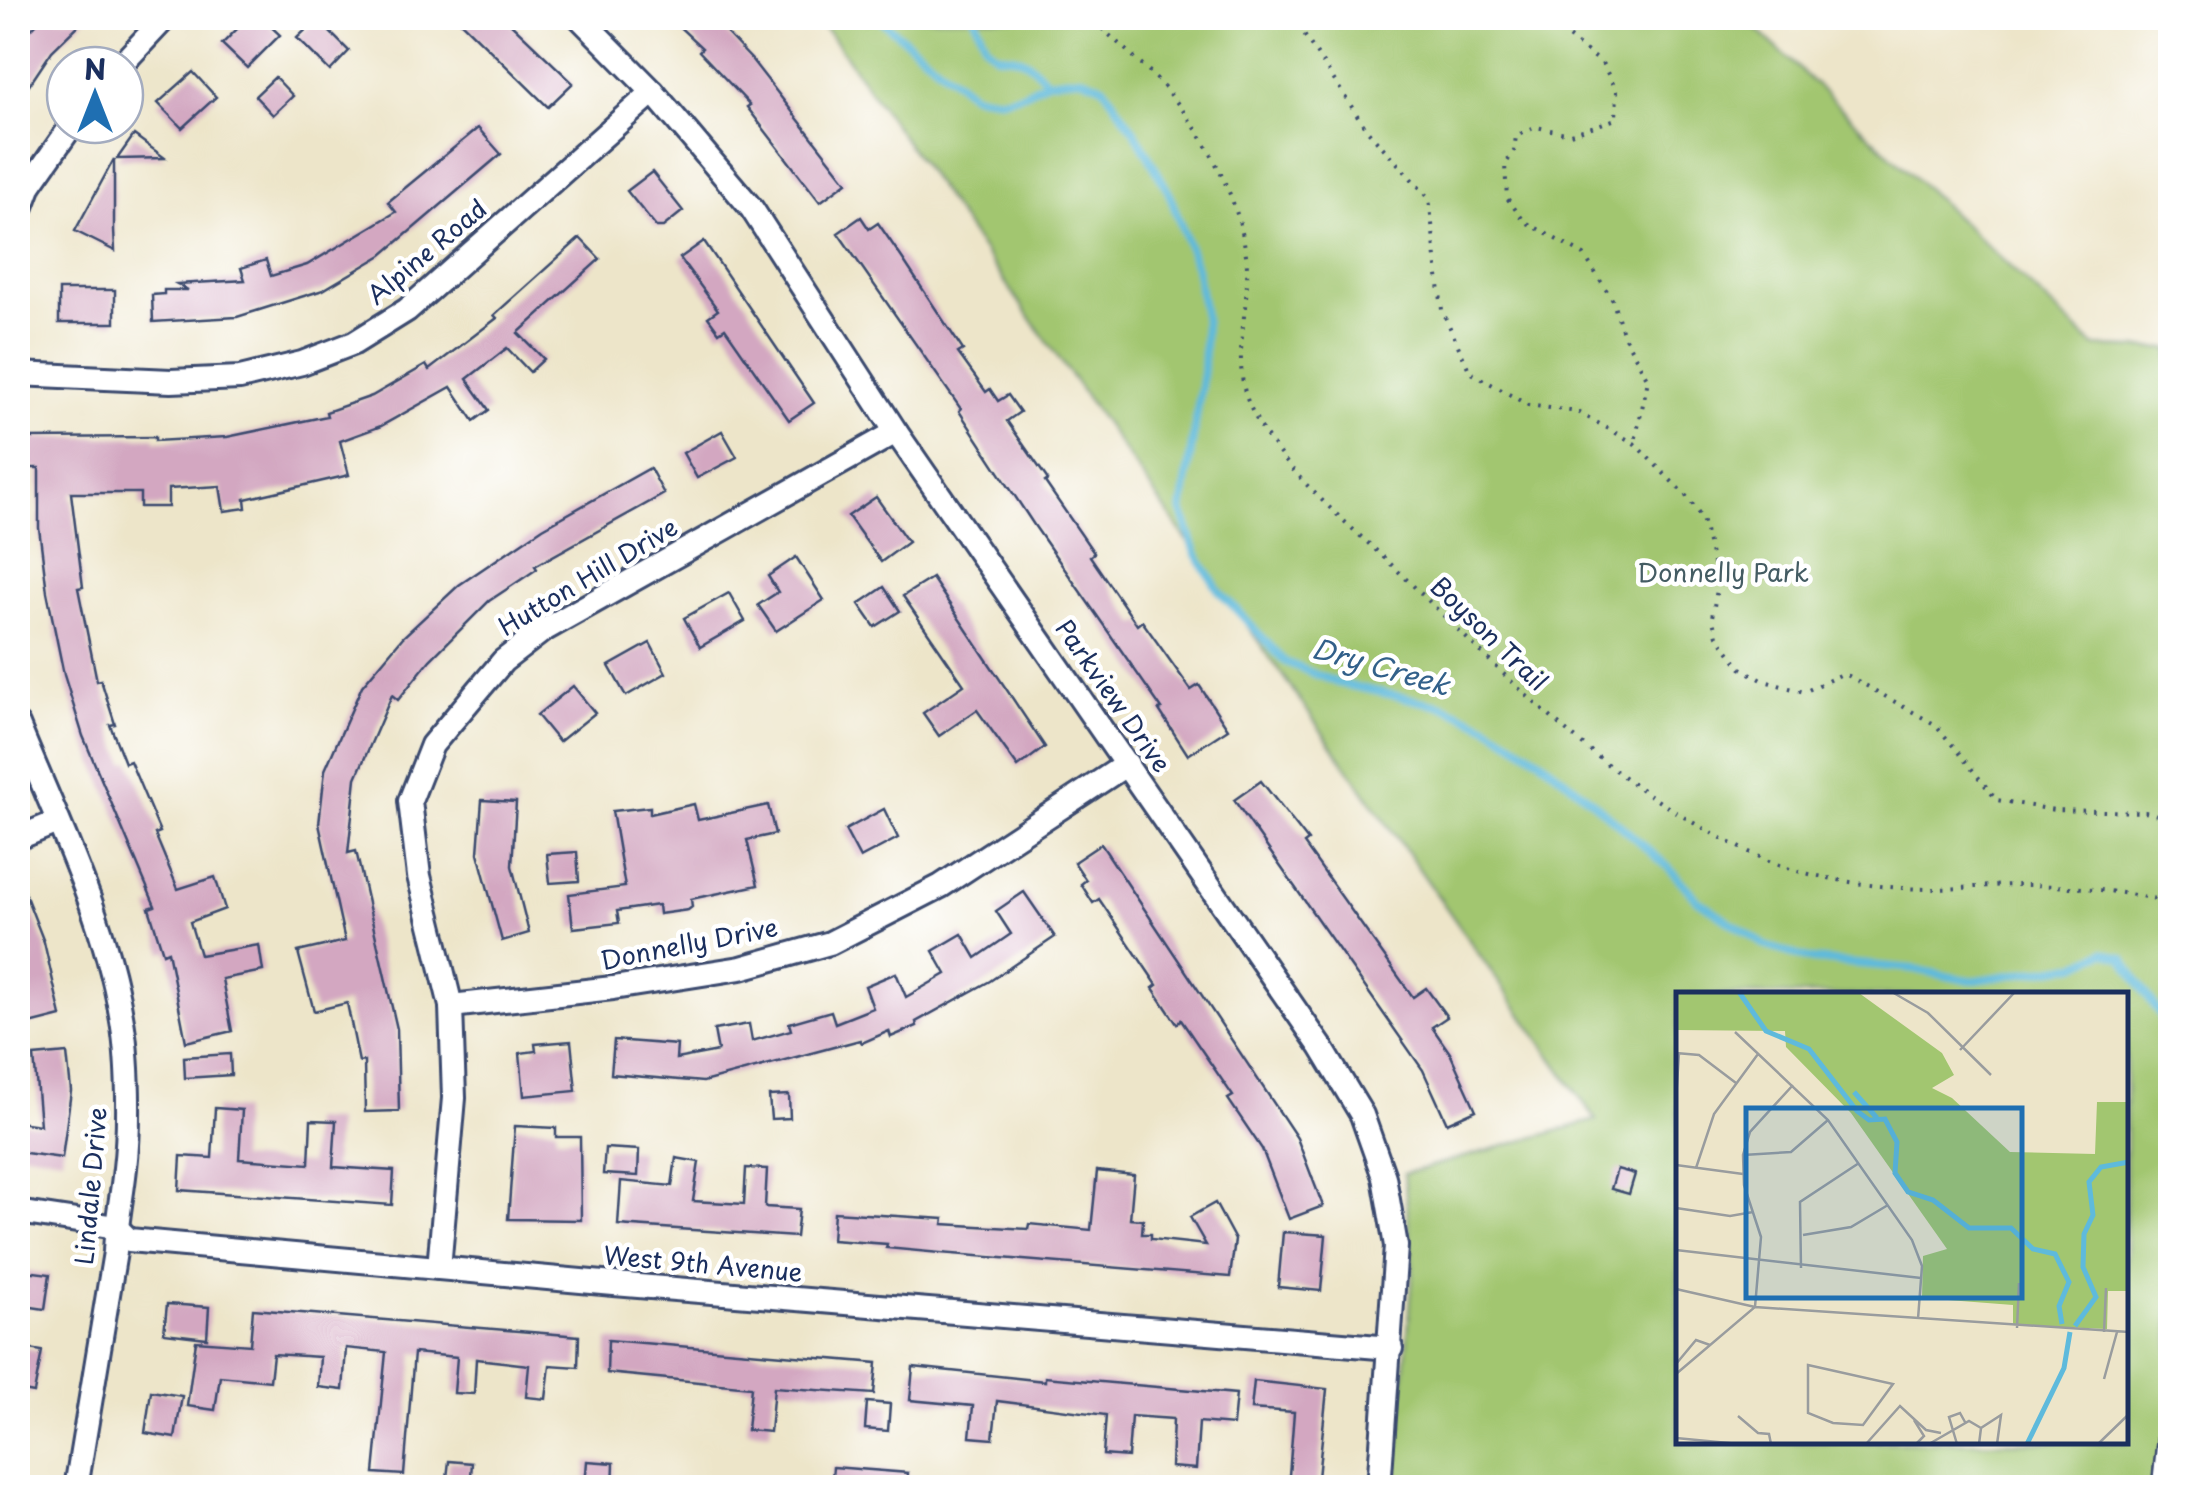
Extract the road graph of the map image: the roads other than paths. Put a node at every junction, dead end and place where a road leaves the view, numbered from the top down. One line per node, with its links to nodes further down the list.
1 (165, 18): 3 (street)
2 (580, 18): 4 (street, Parkview Drive)
3 (140, 45)
4 (653, 92): 7 (street, Alpine Road); 8 (street, Parkview Drive)
5 (58, 145): 6 (street)
6 (18, 217)
7 (18, 374)
8 (896, 432): 10 (street, Parkview Drive); 13 (street, Hutton Hill Drive)
9 (18, 725): 11 (street, Lindale Drive)
10 (1127, 764): 13 (street, Donnelly Drive); 17 (street, Parkview Drive)
11 (57, 822): 12 (street); 15 (street, Lindale Drive)
12 (18, 838)
13 (451, 1006): 16 (street, Hutton Hill Drive)
14 (18, 1212): 15 (street, West 9th Avenue)
15 (116, 1227): 16 (street, West 9th Avenue); 19 (street, Lindale Drive)
16 (439, 1268): 17 (street, West 9th Avenue)
17 (1391, 1348): 20 (street, Parkview Drive)
18 (2170, 1387): 21 (lane)
19 (76, 1488)
20 (1379, 1488)
21 (2158, 1488)

